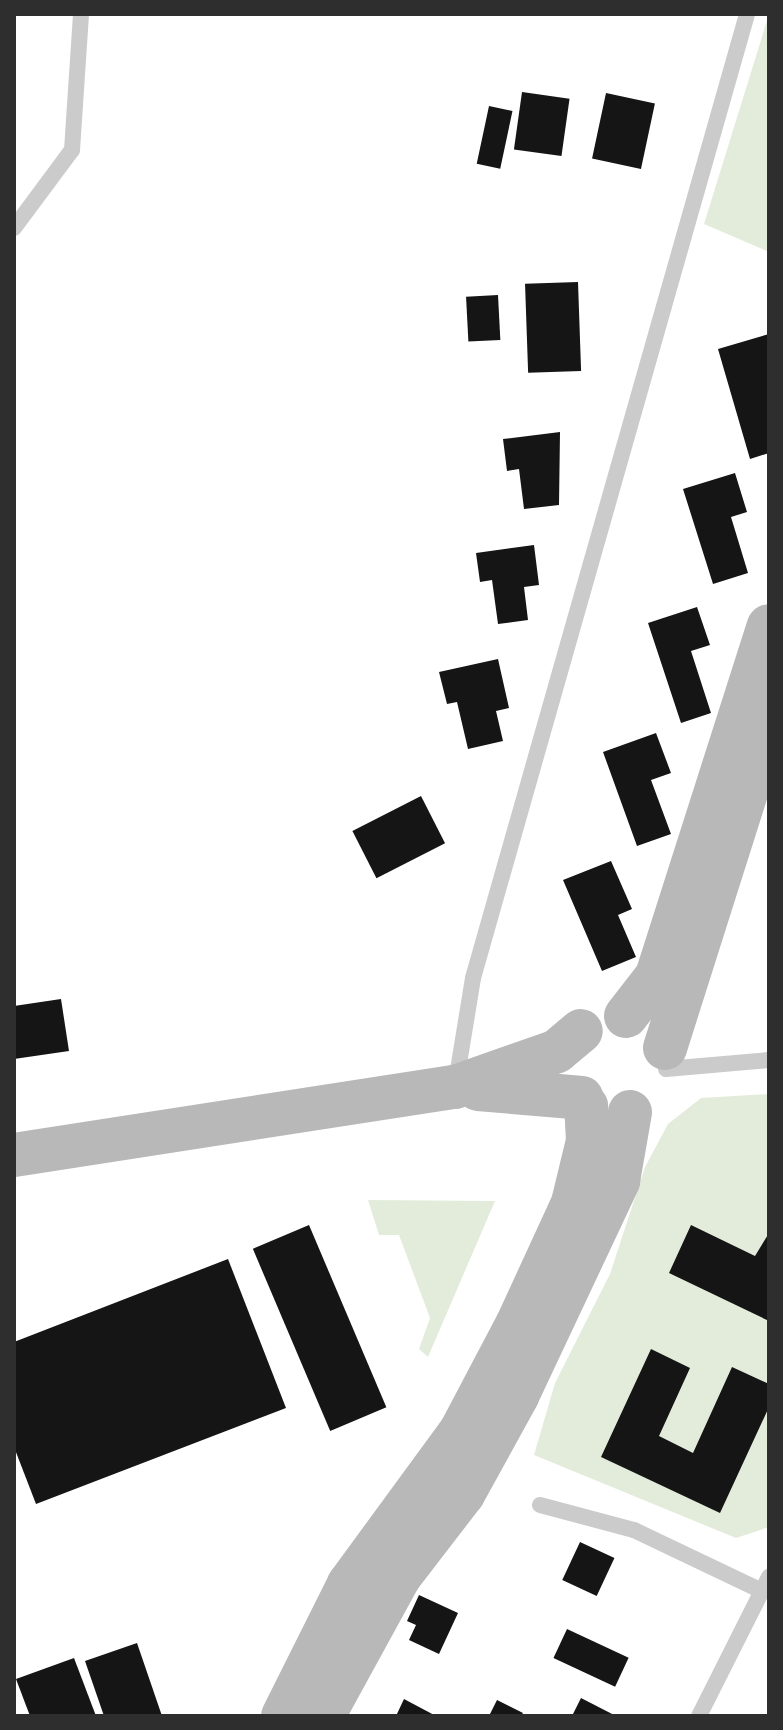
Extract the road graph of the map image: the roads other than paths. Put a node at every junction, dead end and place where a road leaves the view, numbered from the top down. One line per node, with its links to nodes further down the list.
1 (81, 14): 3 (lane)
2 (747, 14): 10 (lane)
3 (14, 228)
4 (769, 626): 6 (main road)
5 (769, 721): 8 (main road)
6 (626, 1016): 7 (main road); 8 (main road)
7 (581, 1031): 10 (main road); 11 (main road)
8 (665, 1059): 9 (lane); 12 (main road)
9 (769, 1060)
10 (455, 1087): 11 (main road); 13 (main road)
11 (584, 1102): 12 (main road); 16 (main road)
12 (630, 1112): 17 (main road)
13 (14, 1155)
14 (540, 1505): 15 (lane)
15 (764, 1584): 18 (lane)
16 (283, 1716)
17 (323, 1716)
18 (699, 1716)

